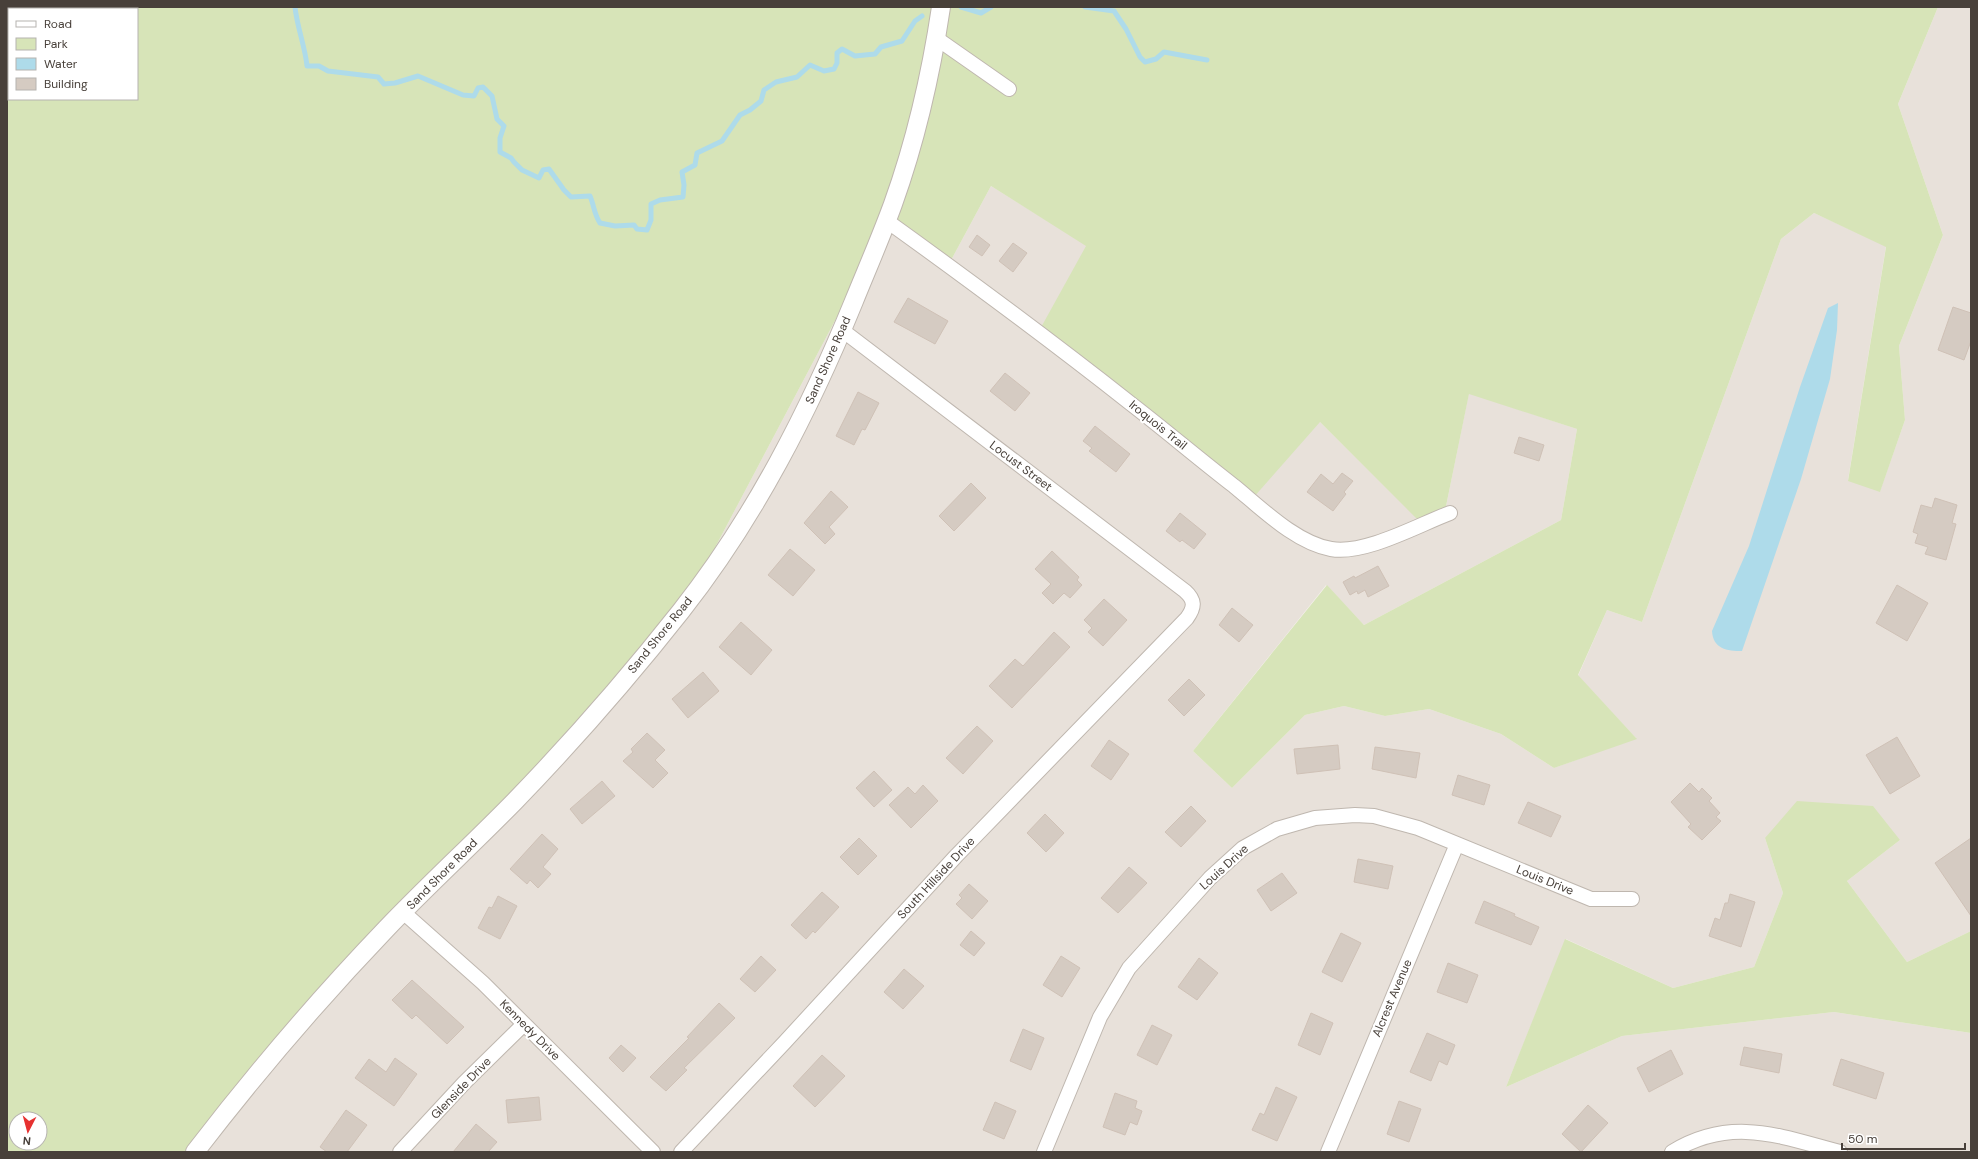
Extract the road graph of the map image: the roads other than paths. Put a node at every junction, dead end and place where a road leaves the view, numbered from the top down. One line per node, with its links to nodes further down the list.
1 (941, 7): 2 (street, Sand Shore Road)
2 (937, 36): 3 (street); 4 (street, Sand Shore Road)
3 (1009, 89)
4 (887, 221): 5 (street, Sand Shore Road); 6 (street, Iroquois Trail)
5 (842, 330): 7 (street, Locust Street); 10 (street, Sand Shore Road)
6 (1450, 513)
7 (1193, 606): 15 (street, South Hillside Drive)
8 (1457, 844): 9 (street, Louis Drive); 16 (street, Louis Drive); 17 (street, Alcrest Avenue)
9 (1632, 900)
10 (403, 912): 11 (street, Kennedy Drive); 12 (street, Sand Shore Road)
11 (523, 1025): 13 (street, Glenside Drive); 14 (street, Kennedy Drive)
12 (195, 1152)
13 (400, 1152)
14 (653, 1152)
15 (681, 1152)
16 (1044, 1152)
17 (1328, 1152)
18 (1672, 1152): 19 (street)
19 (1840, 1152)

